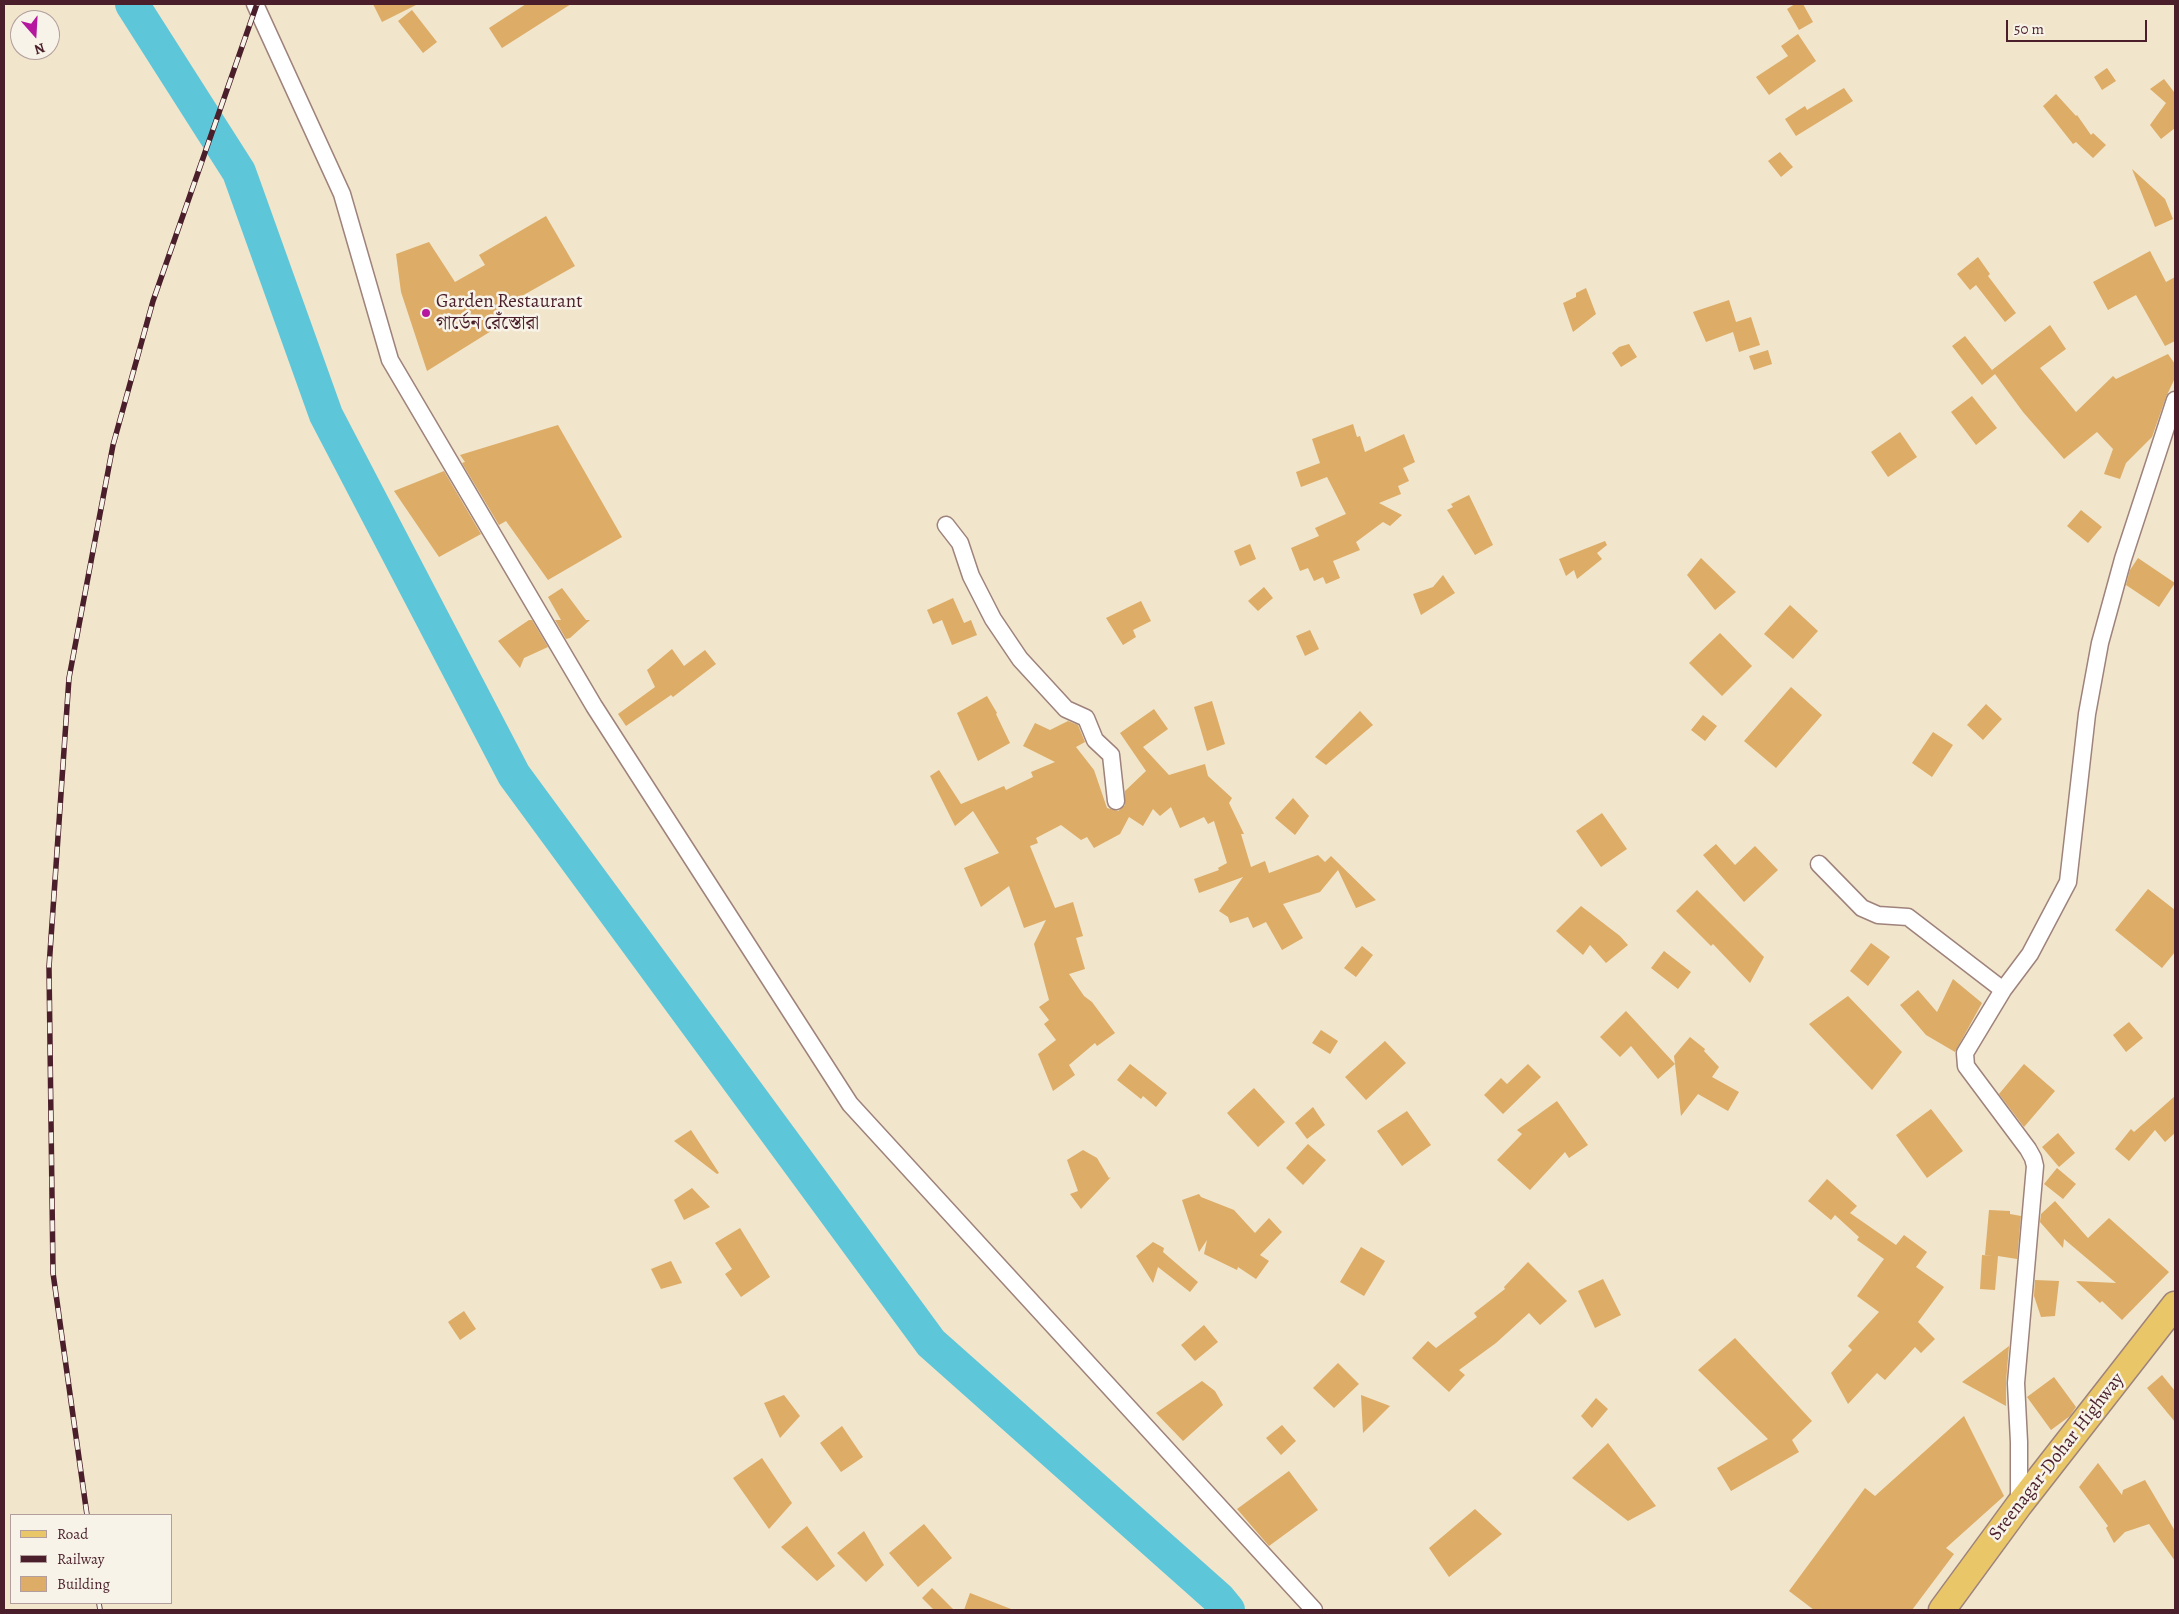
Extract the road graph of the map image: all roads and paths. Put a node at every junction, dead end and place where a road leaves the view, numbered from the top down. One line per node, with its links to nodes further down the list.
1 (255, 4): 9 (street)
2 (2175, 400): 6 (street)
3 (946, 525): 4 (street)
4 (1116, 801)
5 (1819, 864): 6 (street)
6 (2003, 990): 8 (street)
7 (2175, 1305): 8 (main road, Sreenagar-Dohar Highway)
8 (2018, 1505): 10 (main road, Sreenagar-Dohar Highway)
9 (1314, 1610)
10 (1942, 1610)

